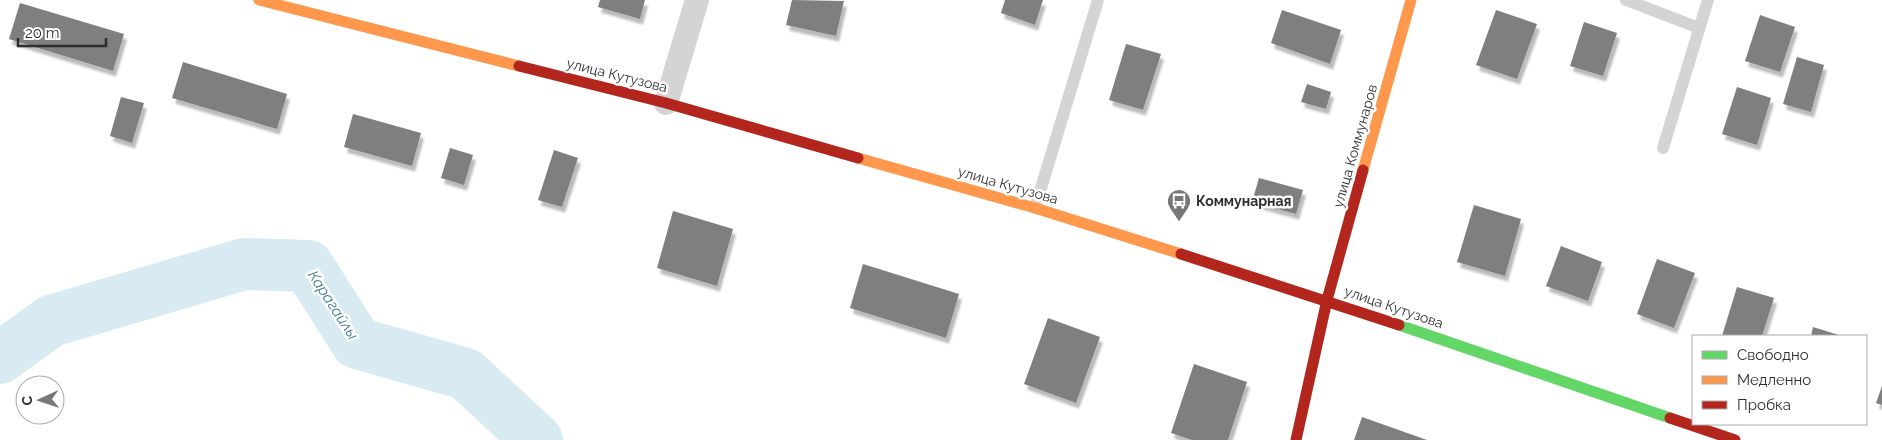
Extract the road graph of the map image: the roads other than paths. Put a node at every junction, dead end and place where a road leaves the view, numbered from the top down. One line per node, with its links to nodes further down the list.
1 (259, 0): 8 (main road, улица Кутузова)
2 (697, 0): 8 (street)
3 (1098, 0): 10 (lane)
4 (1411, 0): 11 (main road, улица Коммунаров)
5 (1626, 0): 7 (lane)
6 (1708, 0): 7 (lane)
7 (1699, 28): 9 (lane)
8 (666, 103): 10 (main road, улица Кутузова)
9 (1662, 148)
10 (1035, 208): 11 (main road, улица Кутузова)
11 (1327, 300): 12 (main road, улица Коммунаров); 13 (main road, улица Кутузова)
12 (1296, 440)
13 (1735, 440)

